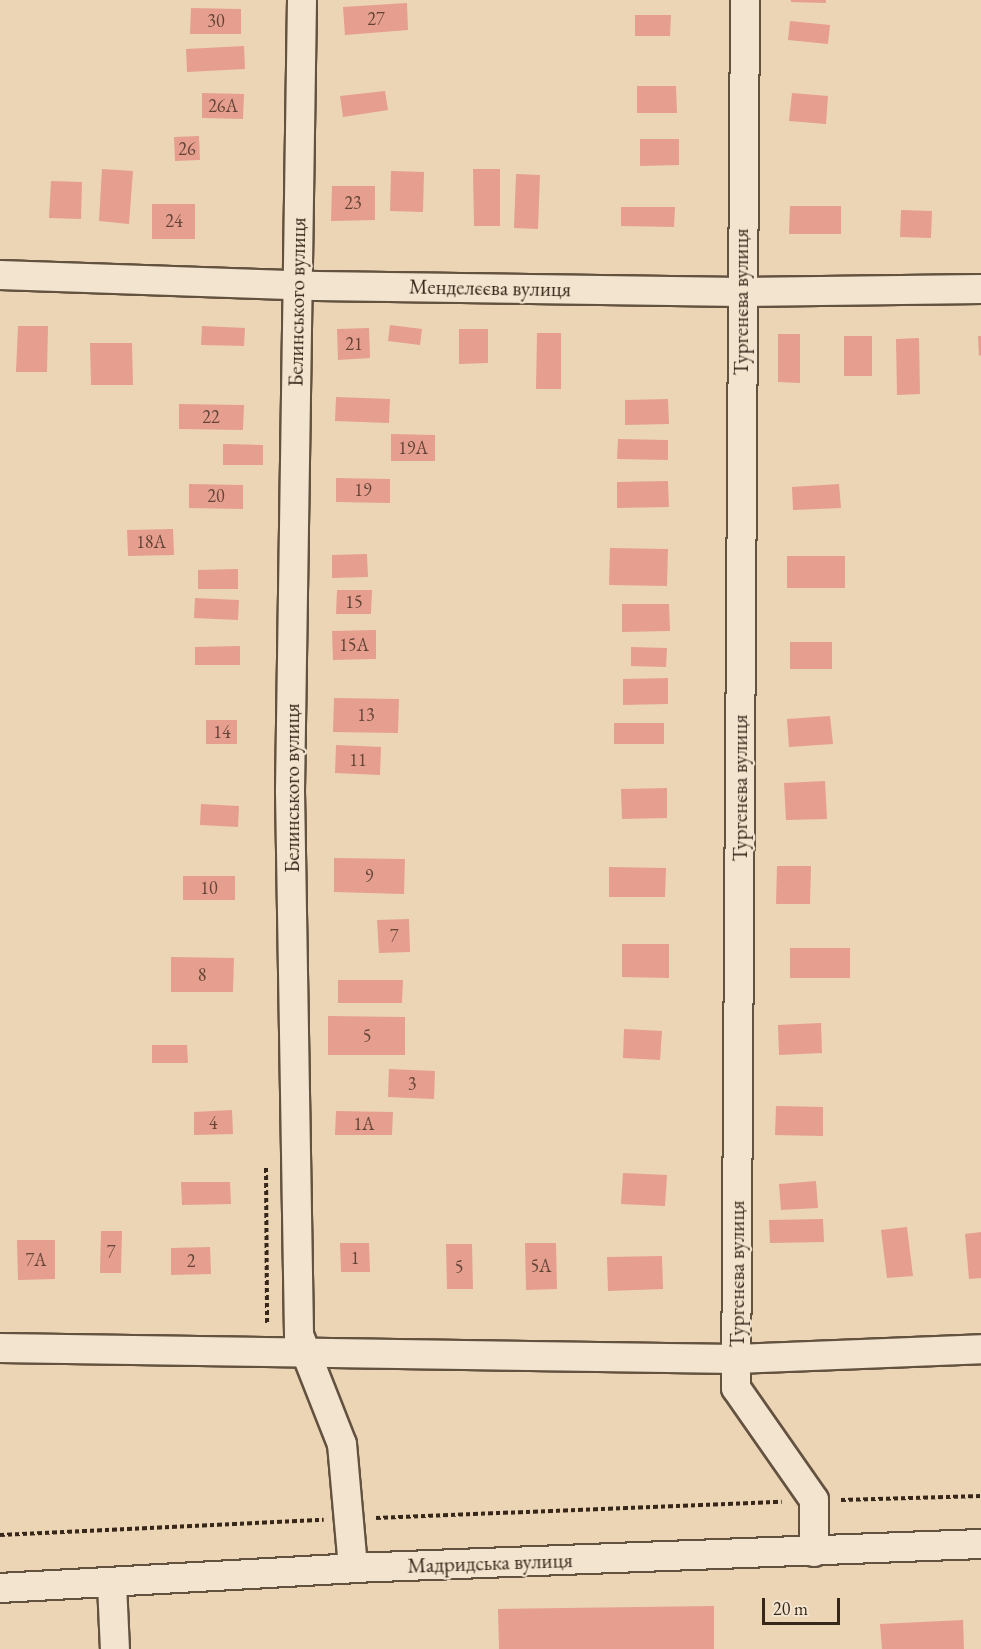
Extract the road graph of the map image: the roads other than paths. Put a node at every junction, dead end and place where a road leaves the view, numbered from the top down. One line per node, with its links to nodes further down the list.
1 (302, 0): 4 (street, Белинського вулиця)
2 (745, 0): 6 (street, Тургенєва вулиця)
3 (0, 275): 4 (street, Менделєєва вулиця)
4 (298, 286): 6 (street, Менделєєва вулиця); 9 (street, Белинського вулиця)
5 (981, 289): 6 (street, Менделєєва вулиця)
6 (741, 291): 10 (street, Тургенєва вулиця)
7 (0, 1348): 9 (street)
8 (981, 1349): 10 (street)
9 (305, 1351): 10 (street); 13 (street, Белинського вулиця)
10 (736, 1359): 12 (street, Тургенєва вулиця)
11 (981, 1544): 12 (street, Мадридська вулиця)
12 (814, 1552): 13 (street, Мадридська вулиця)
13 (352, 1568): 14 (street, Мадридська вулиця)
14 (112, 1584): 15 (street, Мадридська вулиця); 16 (street)
15 (0, 1588)
16 (115, 1649)

